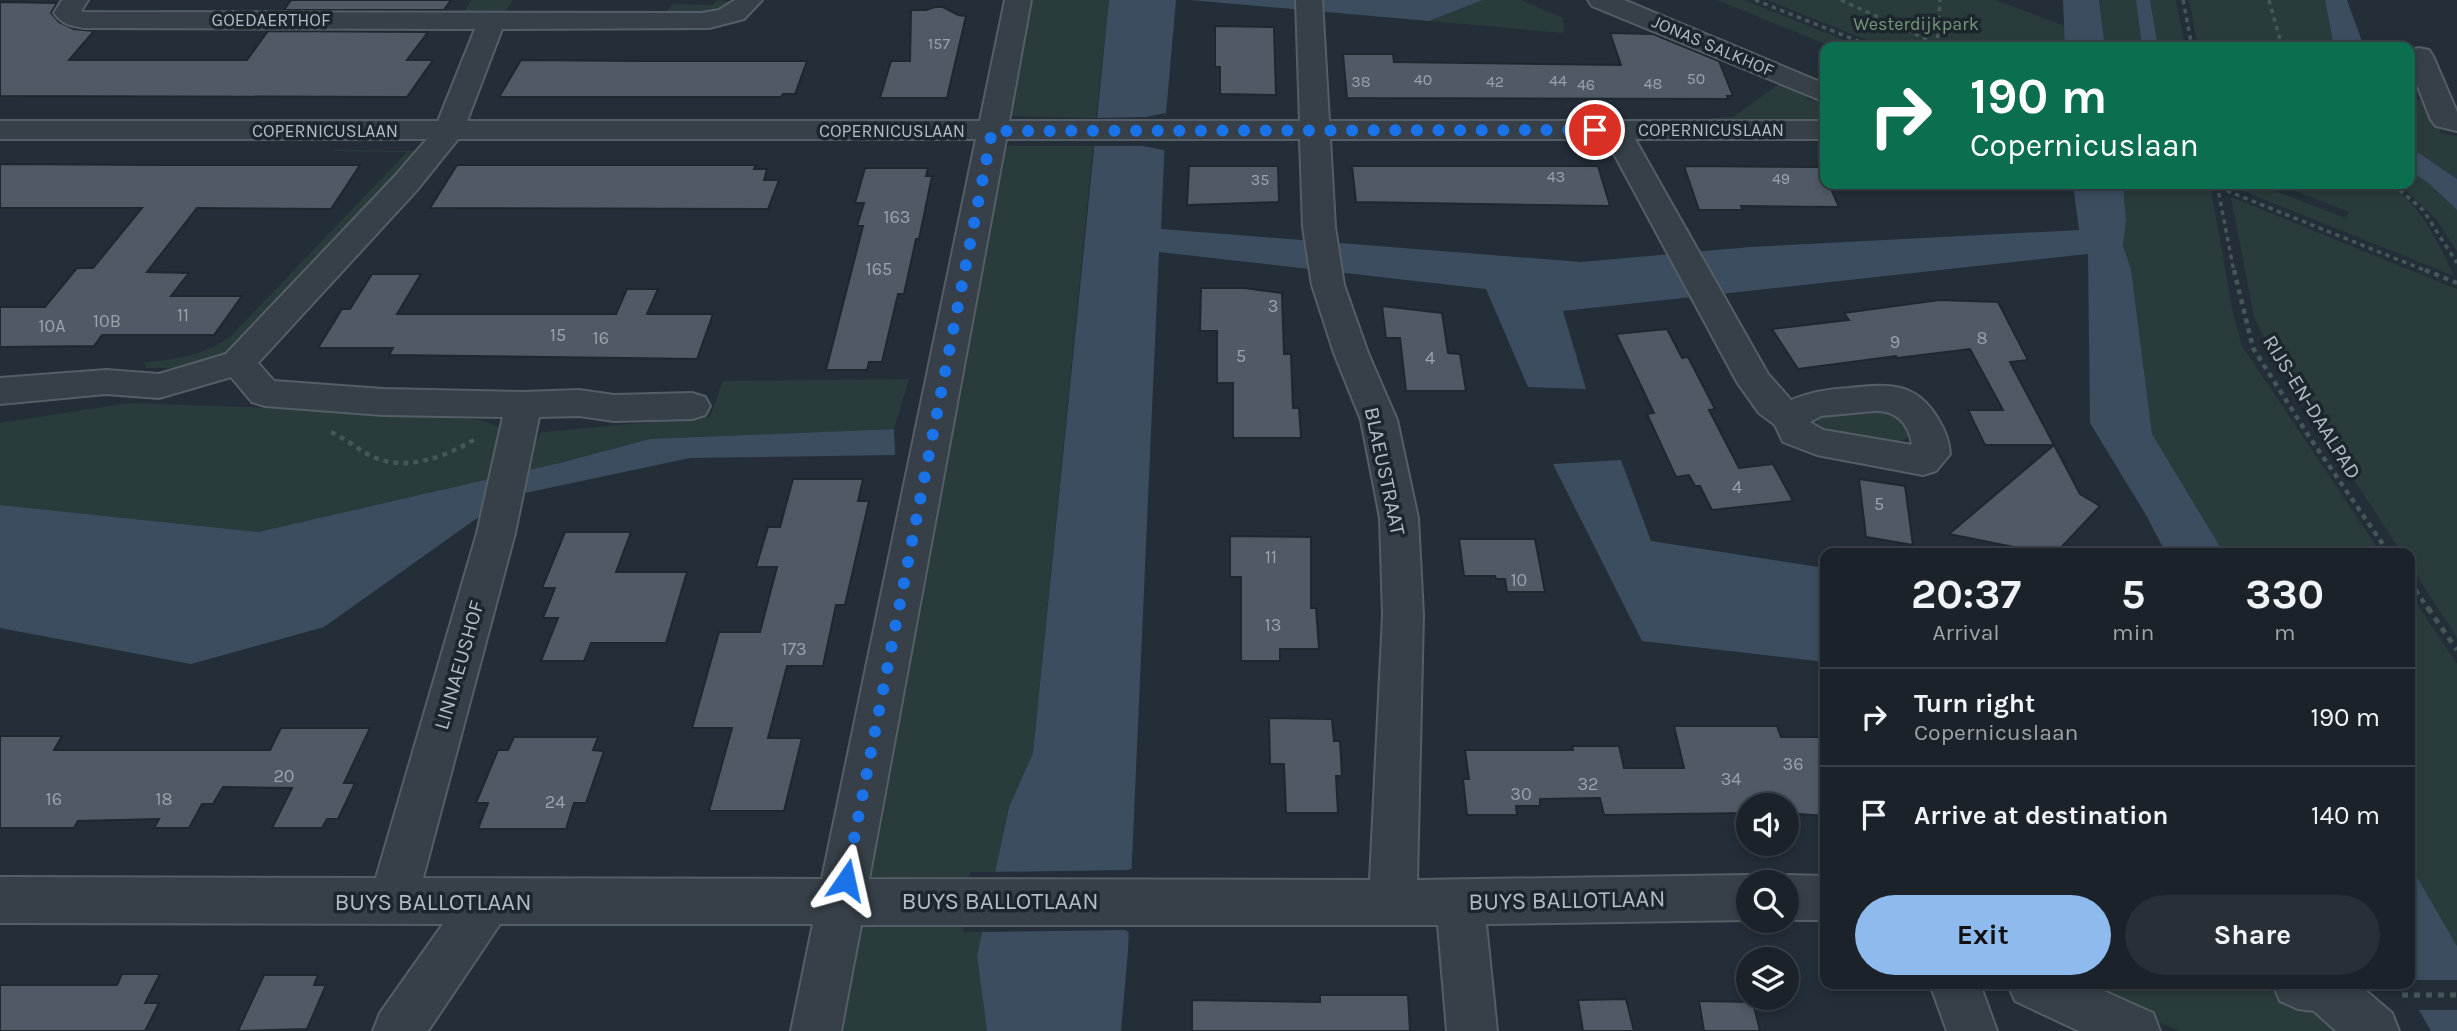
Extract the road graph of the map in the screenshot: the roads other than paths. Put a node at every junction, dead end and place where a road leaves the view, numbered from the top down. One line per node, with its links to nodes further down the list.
1 (75, 0): 6 (street, GOEDAERTHOF)
2 (749, 0): 6 (street, GOEDAERTHOF)
3 (1018, 0): 15 (street)
4 (1591, 2): 8 (street, JONAS SALKHOF)
5 (1309, 9): 11 (street, BLAEUSTRAAT)
6 (492, 20): 14 (street)
7 (2419, 56): 9 (street)
8 (1820, 92)
9 (2451, 125)
10 (0, 130): 14 (street, COPERNICUSLAAN)
11 (1314, 130): 12 (street, COPERNICUSLAAN); 15 (street, COPERNICUSLAAN); 32 (street, BLAEUSTRAAT)
12 (1615, 130): 13 (street, COPERNICUSLAAN); 22 (street)
13 (1820, 130)
14 (449, 131): 15 (street, COPERNICUSLAAN); 16 (street)
15 (992, 131): 28 (street)
16 (238, 363): 17 (street); 19 (street)
17 (151, 386): 18 (street); 19 (street); 21 (street)
18 (0, 391)
19 (265, 393): 23 (street)
20 (692, 406): 23 (street)
21 (0, 412)
22 (1791, 418)
23 (521, 427): 30 (street, LINNAEUSHOF)
24 (1736, 898): 29 (street, BUYS BALLOTLAAN)
25 (1799, 898): 26 (street)
26 (1820, 898)
27 (0, 900): 30 (street, BUYS BALLOTLAAN)
28 (842, 901): 31 (street, BUYS BALLOTLAAN); 32 (street, BUYS BALLOTLAAN); 38 (street)
29 (1460, 901): 32 (street, BUYS BALLOTLAAN); 39 (street)
30 (393, 902): 31 (street, BUYS BALLOTLAAN)
31 (487, 902): 37 (street)
32 (1393, 903)
33 (1957, 989): 40 (street)
34 (2044, 989): 41 (street)
35 (2328, 989): 36 (street)
36 (2386, 1013)
37 (398, 1031)
38 (816, 1031)
39 (1472, 1031)
40 (1972, 1031)
41 (2135, 1031)

